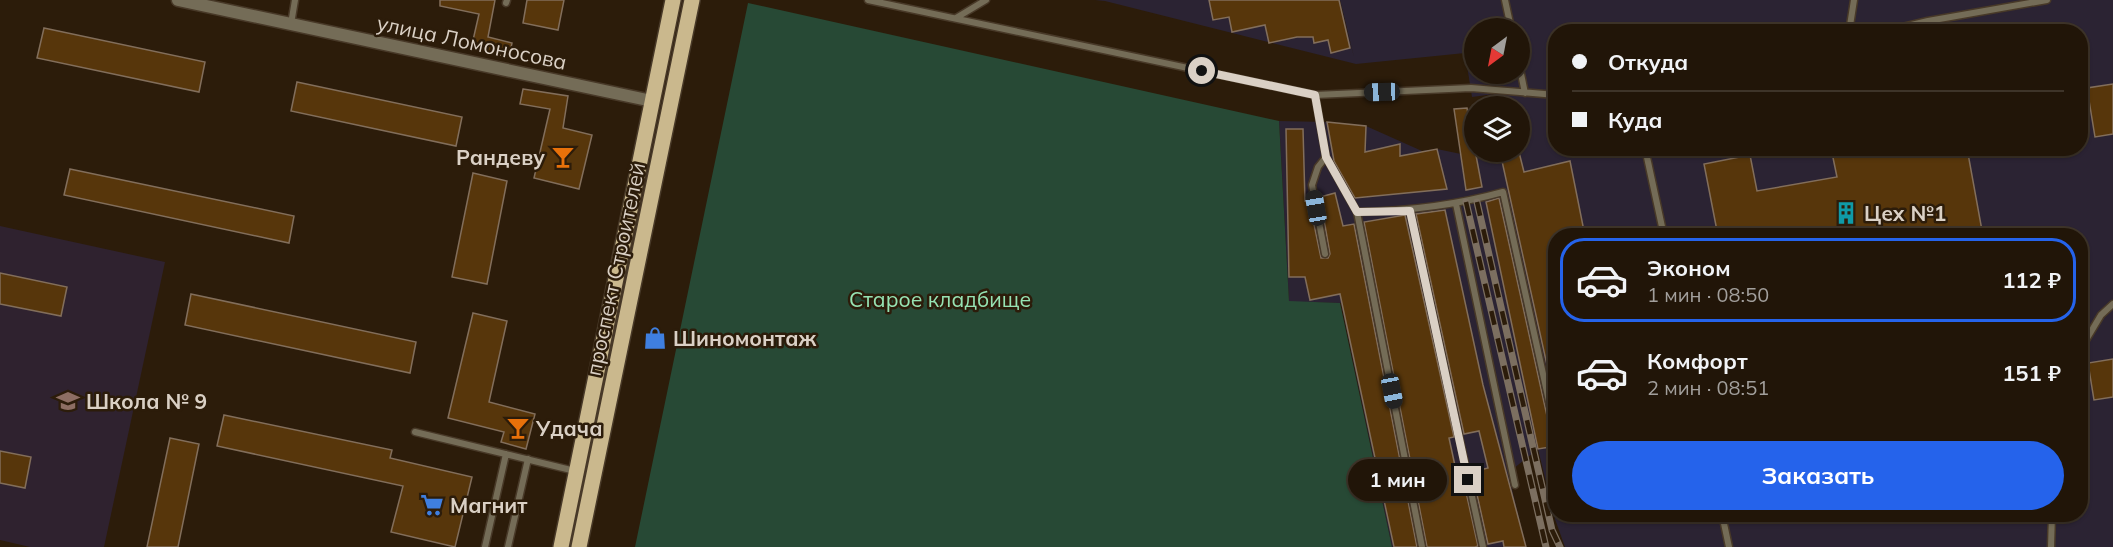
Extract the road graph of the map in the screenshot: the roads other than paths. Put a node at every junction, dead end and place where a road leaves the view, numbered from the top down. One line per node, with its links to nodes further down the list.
1 (178, 0): 12 (street, улица Ломоносова)
2 (295, 0): 12 (lane)
3 (673, 0): 19 (main road, проспект Строителей)
4 (692, 0): 40 (main road, проспект Строителей)
5 (868, 0): 11 (lane)
6 (986, 0): 11 (lane)
7 (1505, 0): 10 (lane)
8 (1854, 0): 13 (lane)
9 (2047, 0): 14 (lane)
10 (1509, 18)
11 (956, 19): 18 (lane)
12 (291, 24): 19 (street, улица Ломоносова)
13 (1850, 24)
14 (1915, 24)
15 (1523, 84): 16 (lane)
16 (1525, 93): 17 (lane); 18 (lane)
17 (1548, 94)
18 (1315, 95): 21 (lane)
19 (652, 101): 33 (main road, проспект Строителей)
20 (1648, 156): 25 (lane)
21 (1326, 157): 24 (lane); 26 (lane)
22 (1456, 204): 23 (lane); 29 (lane); 34 (lane)
23 (1410, 211): 24 (lane); 42 (lane)
24 (1357, 212): 41 (lane)
25 (1662, 228)
26 (1325, 254)
27 (2113, 304): 28 (lane)
28 (2088, 337)
29 (1548, 397)
30 (415, 432): 31 (lane)
31 (506, 454): 32 (lane); 37 (lane)
32 (528, 459): 33 (lane); 38 (lane)
33 (576, 471): 39 (main road, проспект Строителей)
34 (1515, 485)
35 (1724, 522): 43 (lane)
36 (2052, 522): 44 (lane)
37 (485, 547)
38 (508, 547)
39 (561, 547)
40 (579, 547)
41 (1422, 547)
42 (1483, 547)
43 (1729, 547)
44 (2051, 547)

